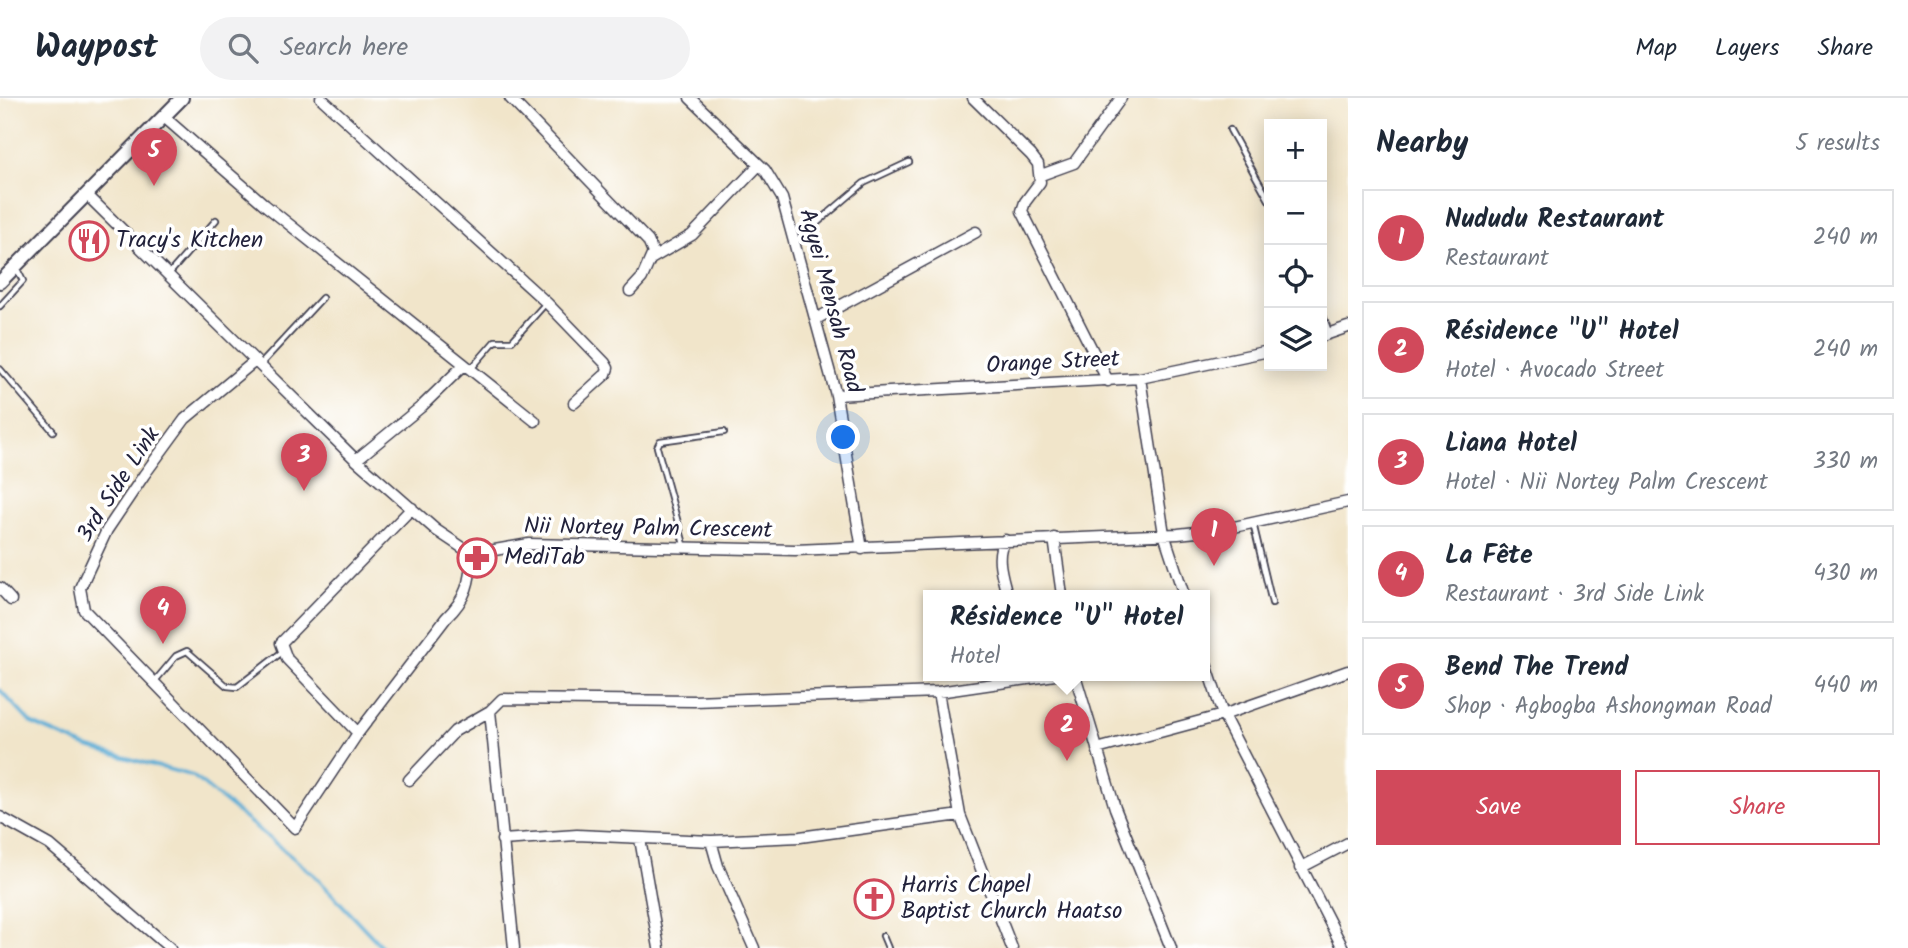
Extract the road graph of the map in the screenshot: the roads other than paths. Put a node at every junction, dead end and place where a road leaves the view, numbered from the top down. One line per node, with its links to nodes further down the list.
1 (182, 98): 7 (street)
2 (321, 98): 23 (street)
3 (510, 98): 17 (street)
4 (690, 98): 10 (street, Agyei Mensah Road)
5 (973, 98): 11 (street)
6 (1121, 98): 11 (street)
7 (164, 117): 13 (street); 30 (street)
8 (1230, 130): 12 (lane)
9 (909, 162): 16 (lane)
10 (759, 165): 16 (street, Agyei Mensah Road); 17 (street)
11 (1041, 175): 33 (street)
12 (1264, 191)
13 (87, 195): 18 (street); 19 (street)
14 (216, 220): 19 (lane)
15 (976, 232): 25 (street)
16 (794, 242): 25 (street, Agyei Mensah Road)
17 (651, 260): 21 (street)
18 (16, 266): 20 (street); 24 (lane)
19 (167, 275): 29 (street)
20 (0, 282)
21 (630, 291)
22 (322, 298): 29 (lane)
23 (547, 303): 30 (lane); 35 (street)
24 (0, 306)
25 (816, 318): 34 (street, Agyei Mensah Road)
26 (1348, 327): 27 (street)
27 (1327, 333)
28 (1264, 352): 32 (street, Orange Street)
29 (257, 363): 39 (street); 60 (street, 3rd Side Link)
30 (467, 367): 36 (street); 39 (street)
31 (0, 369): 37 (lane)
32 (1140, 378): 33 (street, Orange Street); 43 (street)
33 (1108, 381): 34 (street, Orange Street)
34 (836, 395): 47 (street, Agyei Mensah Road)
35 (574, 403)
36 (535, 421)
37 (53, 431)
38 (724, 432): 46 (lane)
39 (356, 460): 41 (street)
40 (1348, 502): 42 (street, Nii Nortey Palm Crescent)
41 (412, 508): 48 (street); 55 (street)
42 (1253, 523): 43 (street, Nii Nortey Palm Crescent); 54 (lane)
43 (1164, 534): 44 (street, Nii Nortey Palm Crescent); 52 (street)
44 (1054, 538): 45 (street, Nii Nortey Palm Crescent); 51 (street)
45 (1005, 540): 47 (street, Nii Nortey Palm Crescent); 50 (street)
46 (685, 549): 47 (street, Nii Nortey Palm Crescent); 48 (street, Nii Nortey Palm Crescent)
47 (862, 549)
48 (472, 554): 64 (street)
49 (0, 588): 53 (street)
50 (1006, 590)
51 (1061, 590)
52 (1182, 590)
53 (11, 600)
54 (1272, 603)
55 (282, 652): 60 (lane); 64 (street)
56 (1348, 671): 63 (street)
57 (1210, 676): 63 (street)
58 (1014, 681): 61 (street)
59 (1077, 681): 65 (street)
60 (154, 682): 64 (street, 3rd Side Link)
61 (938, 692): 62 (street); 67 (street)
62 (489, 712): 66 (street); 70 (street)
63 (1223, 715): 65 (street); 73 (street)
64 (358, 733)
65 (1097, 749): 75 (street)
66 (409, 780)
67 (960, 815): 71 (street); 81 (street)
68 (0, 817): 76 (street)
69 (640, 839): 70 (street); 71 (street); 78 (street)
70 (502, 841): 77 (street)
71 (711, 841): 79 (street)
72 (1348, 843): 73 (street)
73 (1300, 868): 82 (street)
74 (883, 936): 80 (lane)
75 (1169, 947)
76 (170, 948)
77 (514, 948)
78 (659, 948)
79 (754, 948)
80 (888, 948)
81 (1012, 948)
82 (1343, 948)

